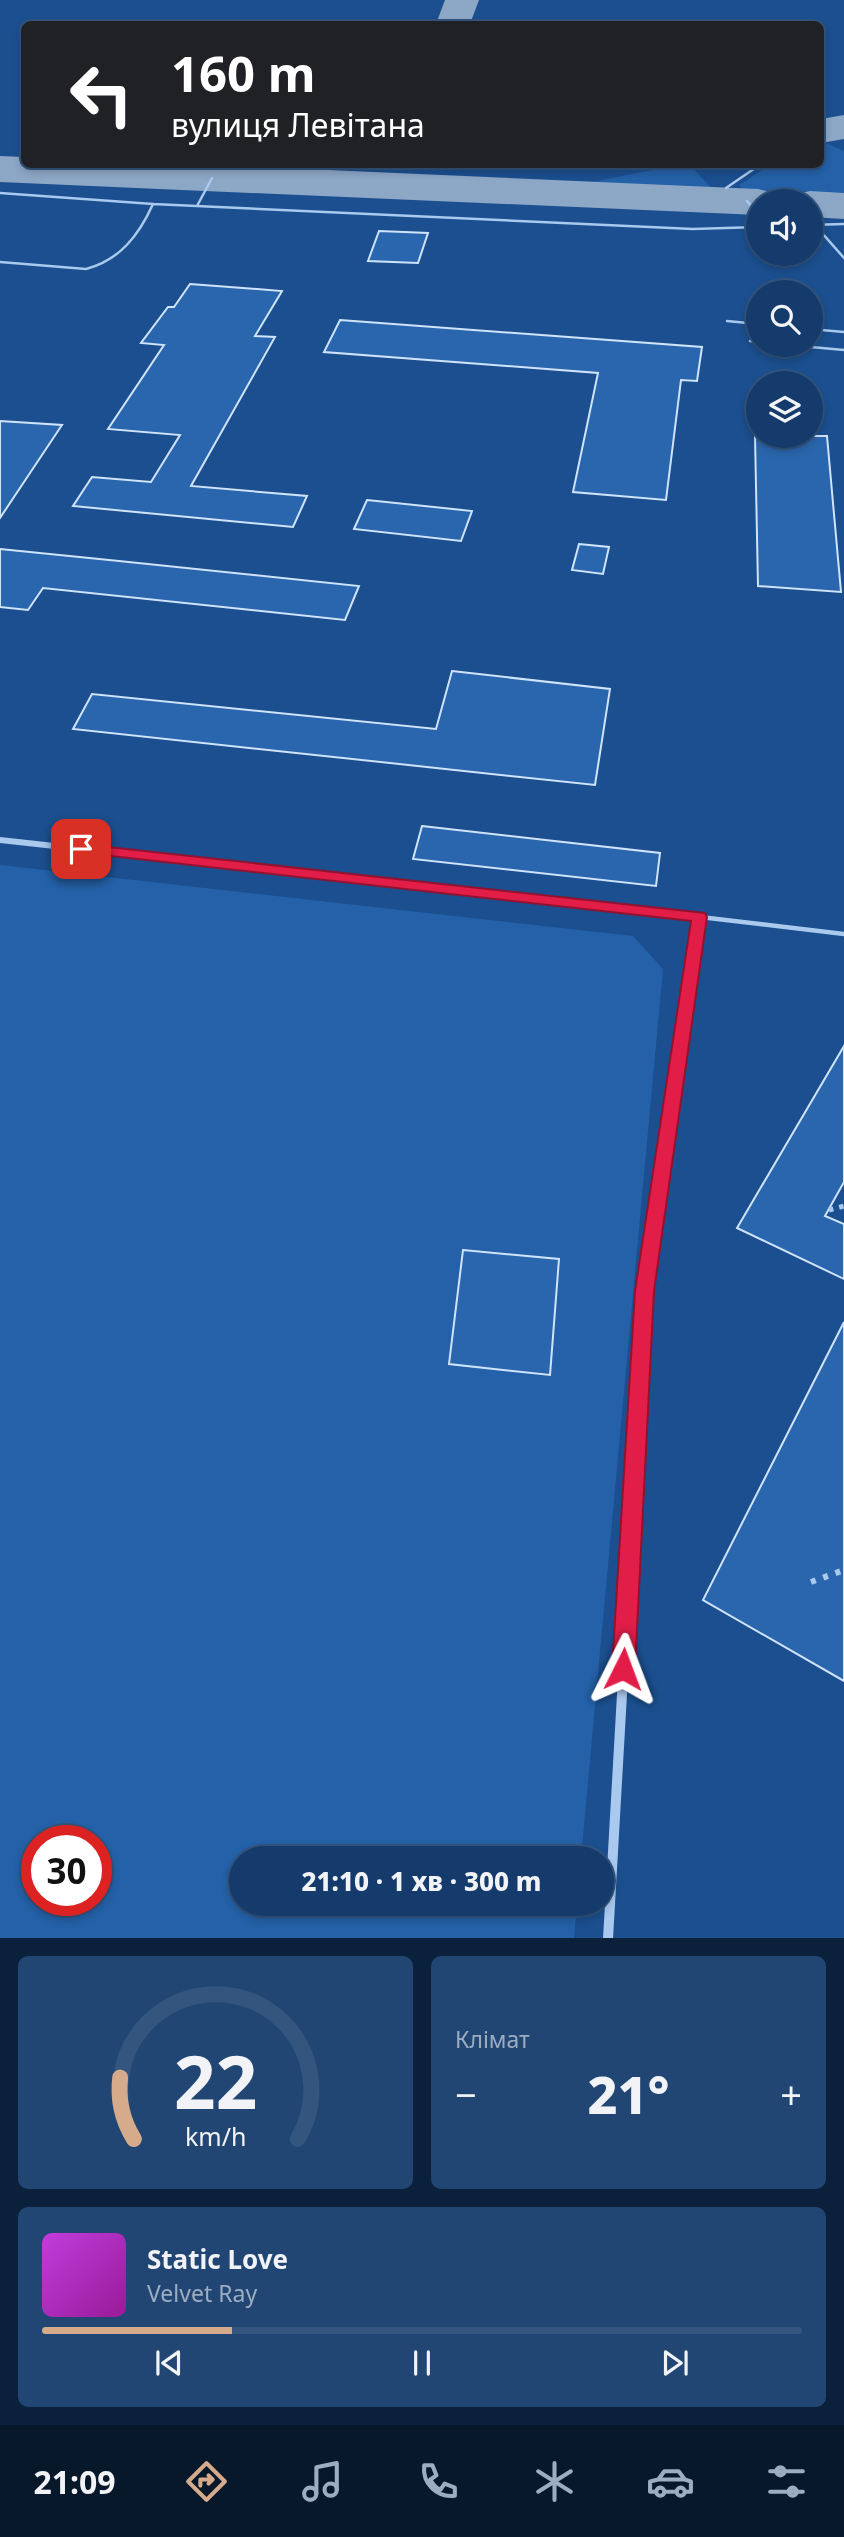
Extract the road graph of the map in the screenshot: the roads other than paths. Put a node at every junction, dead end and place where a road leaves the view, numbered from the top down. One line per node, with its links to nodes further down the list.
1 (755, 168): 3 (lane)
2 (212, 178): 6 (lane)
3 (726, 188)
4 (0, 193): 5 (lane)
5 (153, 204): 6 (lane); 12 (lane)
6 (197, 206): 9 (lane)
7 (844, 223): 8 (lane)
8 (823, 224)
9 (746, 227)
10 (823, 236): 11 (lane)
11 (844, 258)
12 (0, 262)
13 (727, 321): 14 (lane)
14 (746, 323)
15 (823, 330): 16 (lane)
16 (844, 332)
17 (823, 347): 18 (lane)
18 (844, 349)
19 (0, 840): 20 (street)
20 (700, 917): 21 (lane); 22 (street)
21 (844, 934)
22 (608, 1938)

